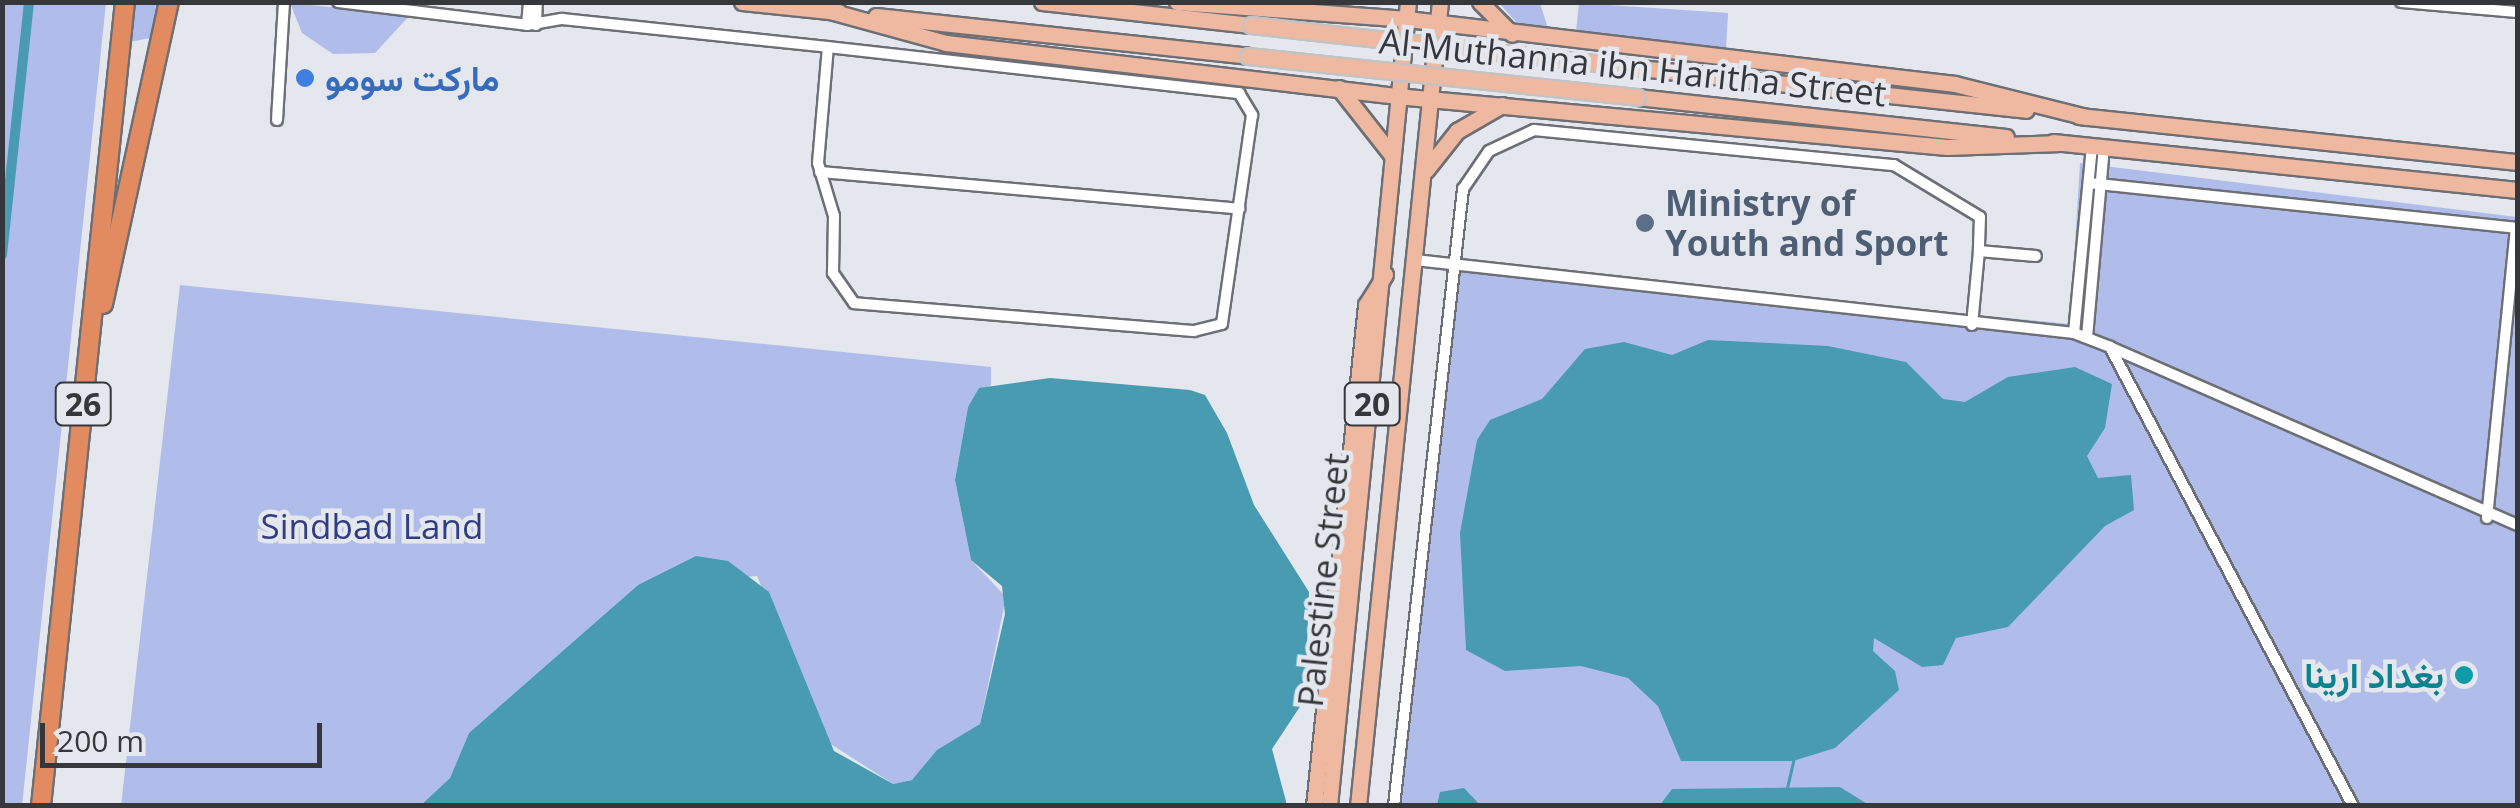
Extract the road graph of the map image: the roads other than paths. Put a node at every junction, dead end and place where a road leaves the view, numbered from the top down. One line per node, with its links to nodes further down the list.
1 (126, 2): 51 (highway, 26)
2 (169, 2): 51 (highway)
3 (284, 2): 29 (street)
4 (338, 2): 21 (street)
5 (529, 2): 21 (street)
6 (538, 2): 21 (street)
7 (742, 2): 16 (main road, Al-Muthanna ibn Haritha Street)
8 (1042, 2): 28 (main road, Al-Muthanna ibn Haritha Street, bridge)
9 (1176, 2): 15 (main road)
10 (1368, 2): 19 (main road)
11 (1440, 2): 20 (main road, Palestine Street / 20)
12 (1480, 2): 22 (main road)
13 (2401, 2): 14 (street)
14 (2429, 4): 18 (street)
15 (1263, 7): 19 (main road)
16 (830, 11): 24 (main road); 30 (main road, Al-Muthanna ibn Haritha Street, bridge)
17 (1408, 11): 19 (main road); 20 (main road); 25 (main road, Palestine Street / 20)
18 (2518, 12)
19 (1337, 14)
20 (1438, 22): 22 (main road); 26 (main road, Palestine Street / 20)
21 (532, 25): 23 (street)
22 (1512, 34): 28 (main road)
23 (828, 47): 34 (street); 38 (street)
24 (1339, 88): 25 (main road); 33 (main road)
25 (1396, 96): 26 (main road); 33 (main road, Palestine Street / 20)
26 (1431, 99): 27 (main road); 35 (main road, Palestine Street / 20)
27 (1504, 104): 30 (main road); 35 (main road)
28 (2086, 117): 32 (main road, Al-Muthanna ibn Haritha Street)
29 (277, 120)
30 (2062, 142): 31 (main road, Al-Muthanna ibn Haritha Street)
31 (2098, 146): 36 (street); 37 (main road, Al-Muthanna ibn Haritha Street)
32 (2518, 162)
33 (1394, 168): 39 (main road, Palestine Street / 20)
34 (820, 172): 38 (street); 38 (street)
35 (1424, 174): 40 (main road, Palestine Street / 20)
36 (2094, 183): 41 (street); 48 (street); 49 (street)
37 (2518, 190)
38 (1238, 209)
39 (1391, 221): 40 (main road); 46 (main road, Palestine Street / 20)
40 (1418, 225): 44 (main road, Palestine Street / 20)
41 (2516, 228): 52 (street)
42 (1979, 250): 43 (street); 45 (street); 47 (street)
43 (2036, 256)
44 (1415, 260): 45 (street); 59 (main road, Palestine Street / 20)
45 (1457, 262): 47 (street); 60 (street)
46 (1385, 274): 54 (main road); 55 (main road, Palestine Street / 20)
47 (1972, 325): 48 (street)
48 (2074, 333): 49 (street)
49 (2087, 337): 50 (street)
50 (2110, 347): 52 (street); 61 (street)
51 (86, 378): 56 (highway, 26)
52 (2487, 518): 53 (street)
53 (2518, 525)
54 (1343, 528): 55 (main road); 57 (main road)
55 (1356, 557): 58 (main road, Palestine Street / 20)
56 (41, 806)
57 (1314, 806)
58 (1329, 806)
59 (1358, 806)
60 (1394, 806)
61 (2352, 806)

